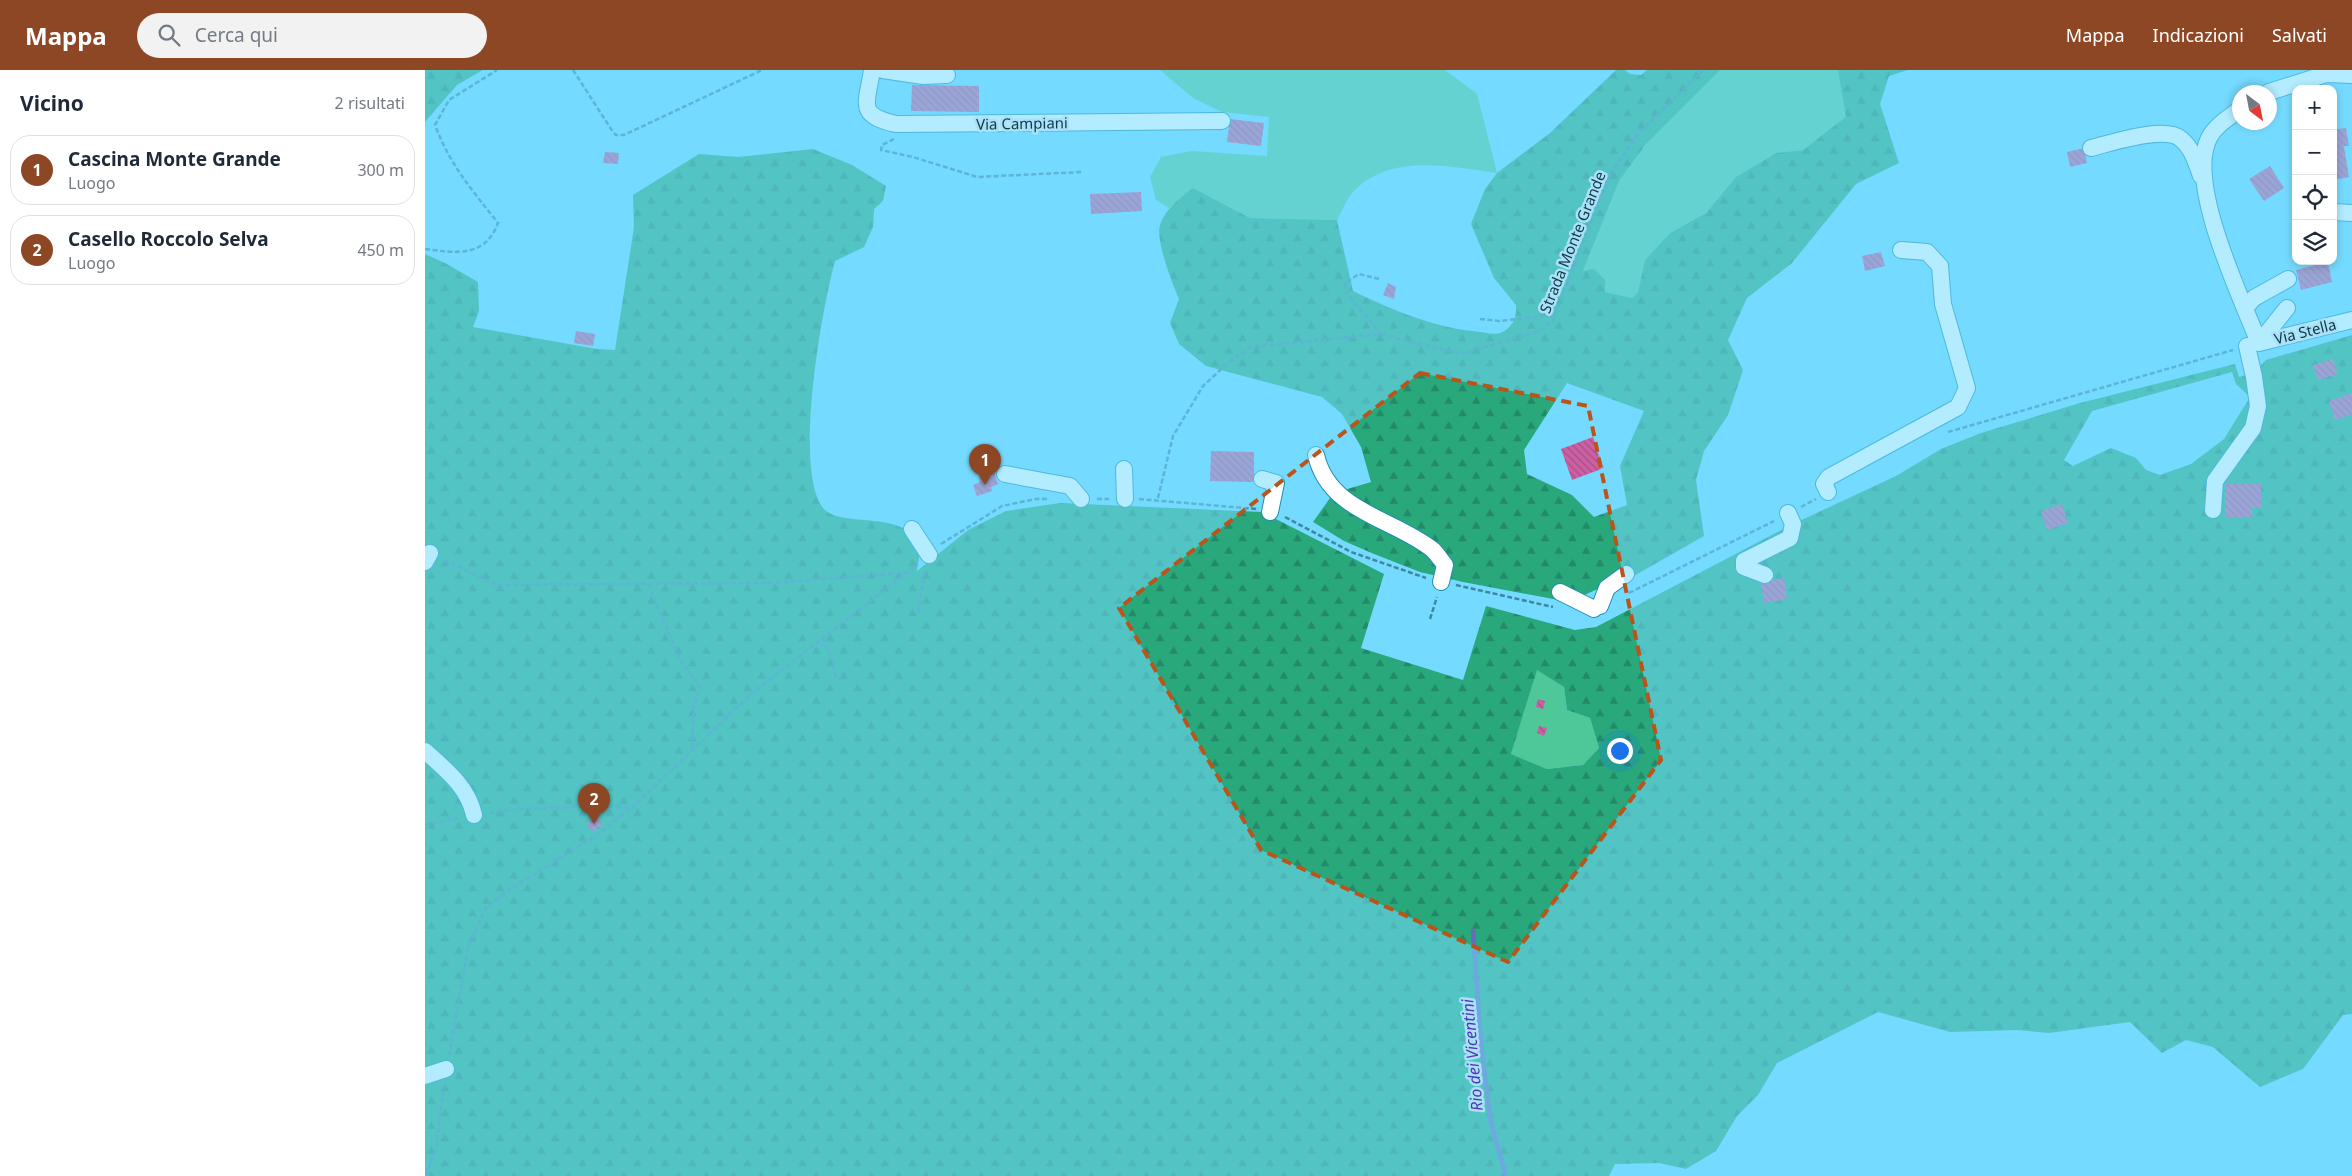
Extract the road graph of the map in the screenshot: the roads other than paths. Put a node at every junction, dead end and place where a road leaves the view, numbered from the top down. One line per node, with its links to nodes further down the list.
1 (872, 70): 7 (street, Via Campiani)
2 (883, 70): 3 (street)
3 (947, 75)
4 (2352, 75): 5 (street)
5 (2277, 89)
6 (2232, 115): 9 (street)
7 (1221, 121)
8 (2091, 148): 9 (street)
9 (2202, 178): 14 (street)
10 (2337, 212): 11 (street)
11 (2352, 213)
12 (1901, 250): 22 (street)
13 (2288, 280): 14 (street)
14 (2245, 308): 17 (street)
15 (2287, 308): 17 (street)
16 (2352, 320): 17 (street, Via Stella)
17 (2253, 345): 25 (street)
18 (1316, 455): 32 (street)
19 (1124, 469): 24 (street)
20 (1005, 474): 23 (street)
21 (1262, 479): 26 (street)
22 (1828, 492)
23 (1081, 499)
24 (1125, 499)
25 (2213, 510)
26 (1270, 512)
27 (1788, 513): 31 (street)
28 (912, 530): 29 (street)
29 (929, 555)
30 (1627, 574): 33 (street)
31 (1765, 575)
32 (1441, 582)
33 (1560, 592)
34 (425, 751): 35 (street)
35 (474, 815)
36 (446, 1069): 37 (street)
37 (425, 1076)

